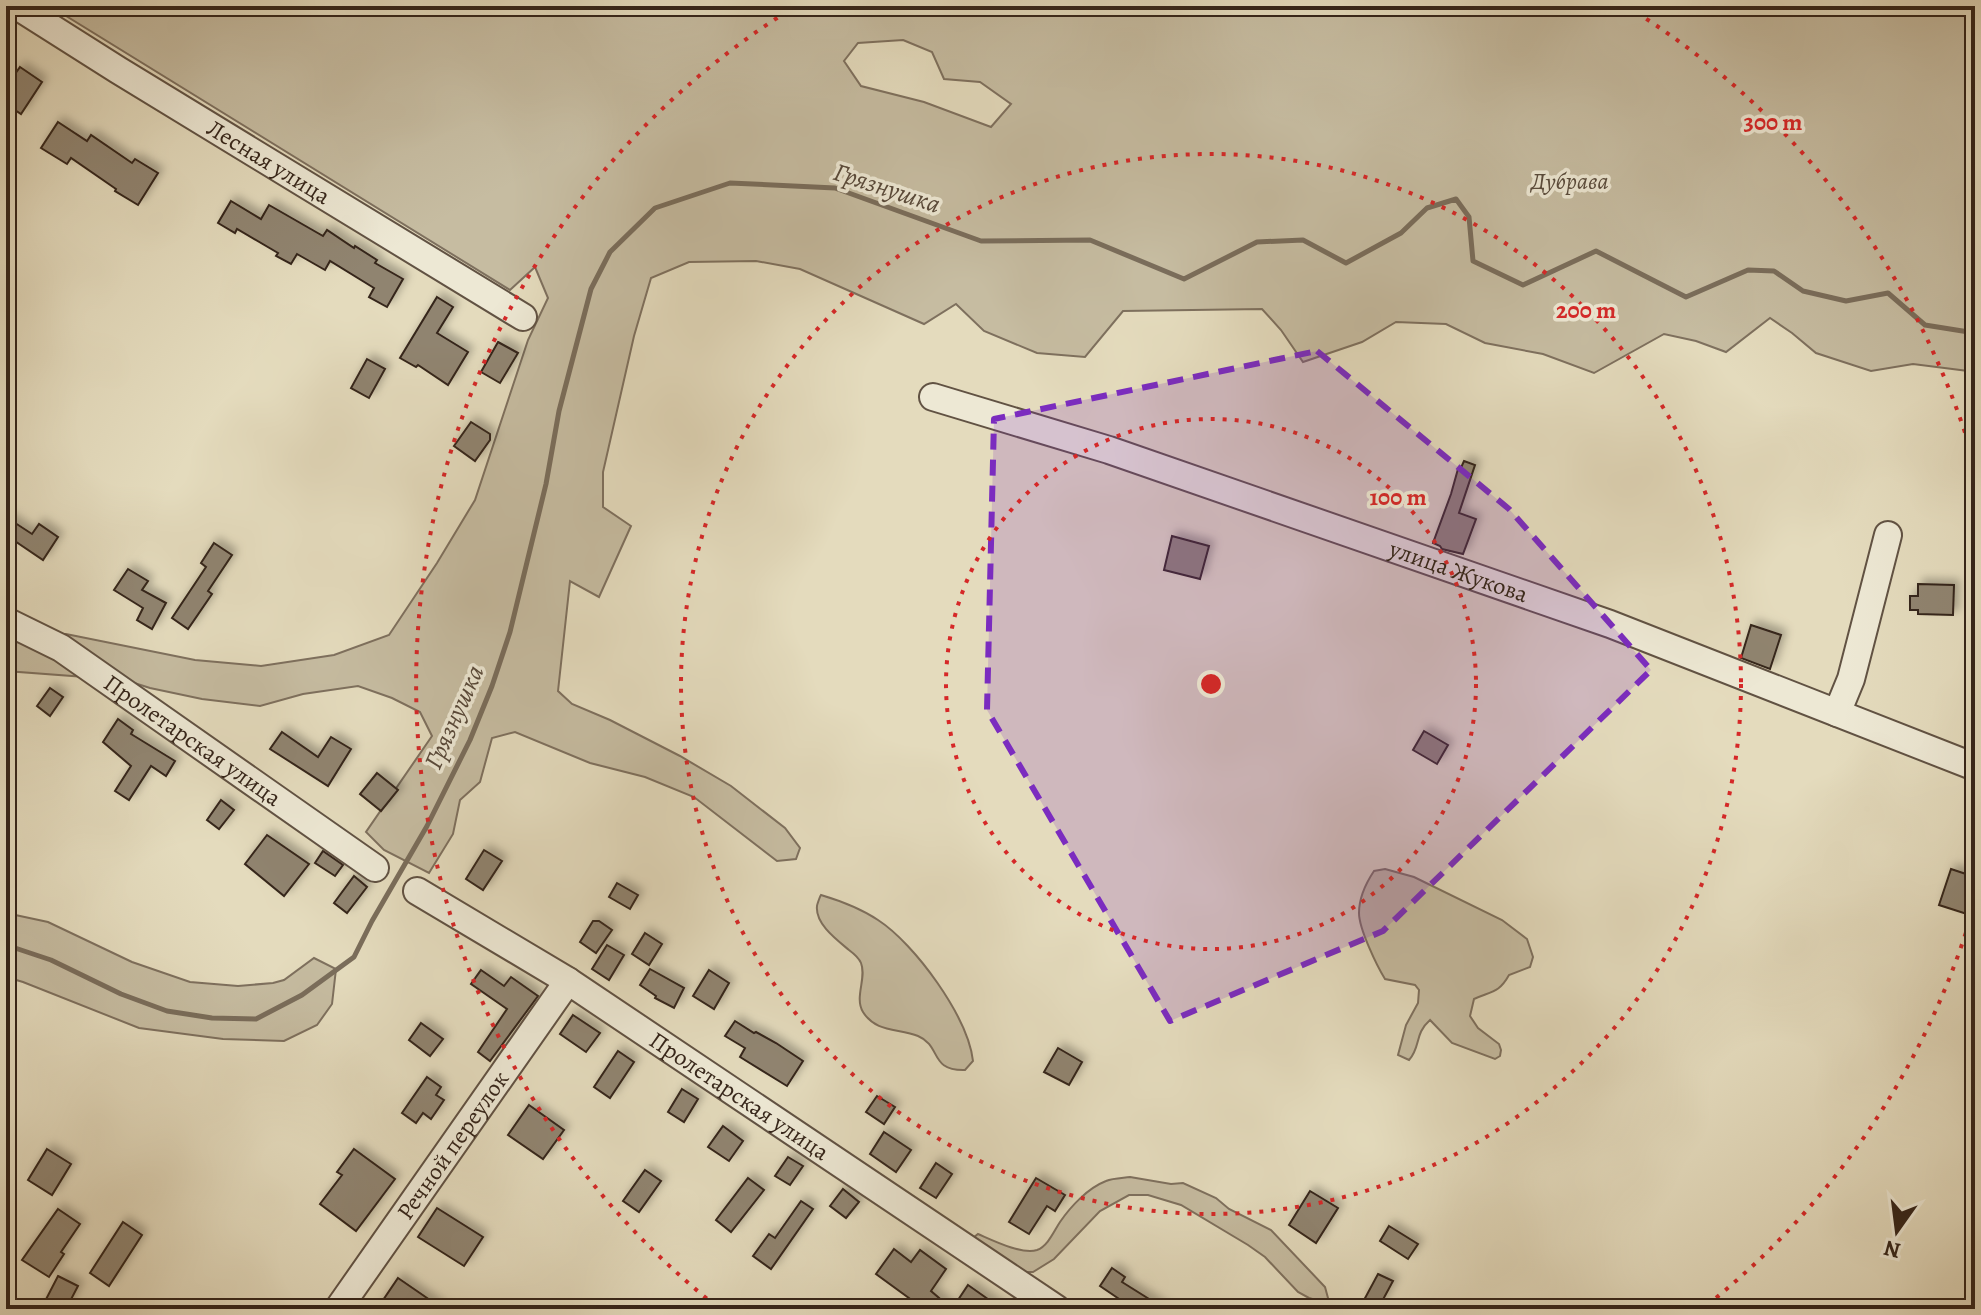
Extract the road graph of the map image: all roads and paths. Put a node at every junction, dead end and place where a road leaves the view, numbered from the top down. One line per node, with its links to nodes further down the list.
1 (17, 6): 2 (street, Лесная улица)
2 (523, 317)
3 (933, 397): 6 (street, улица Жукова)
4 (1888, 535): 6 (street)
5 (6, 621): 8 (street, Пролетарская улица)
6 (1837, 713): 7 (street, улица Жукова)
7 (1975, 767)
8 (375, 868)
9 (417, 891): 10 (street, Пролетарская улица)
10 (568, 981): 11 (street, Речной переулок); 12 (street, Пролетарская улица)
11 (338, 1309)
12 (1057, 1309)

